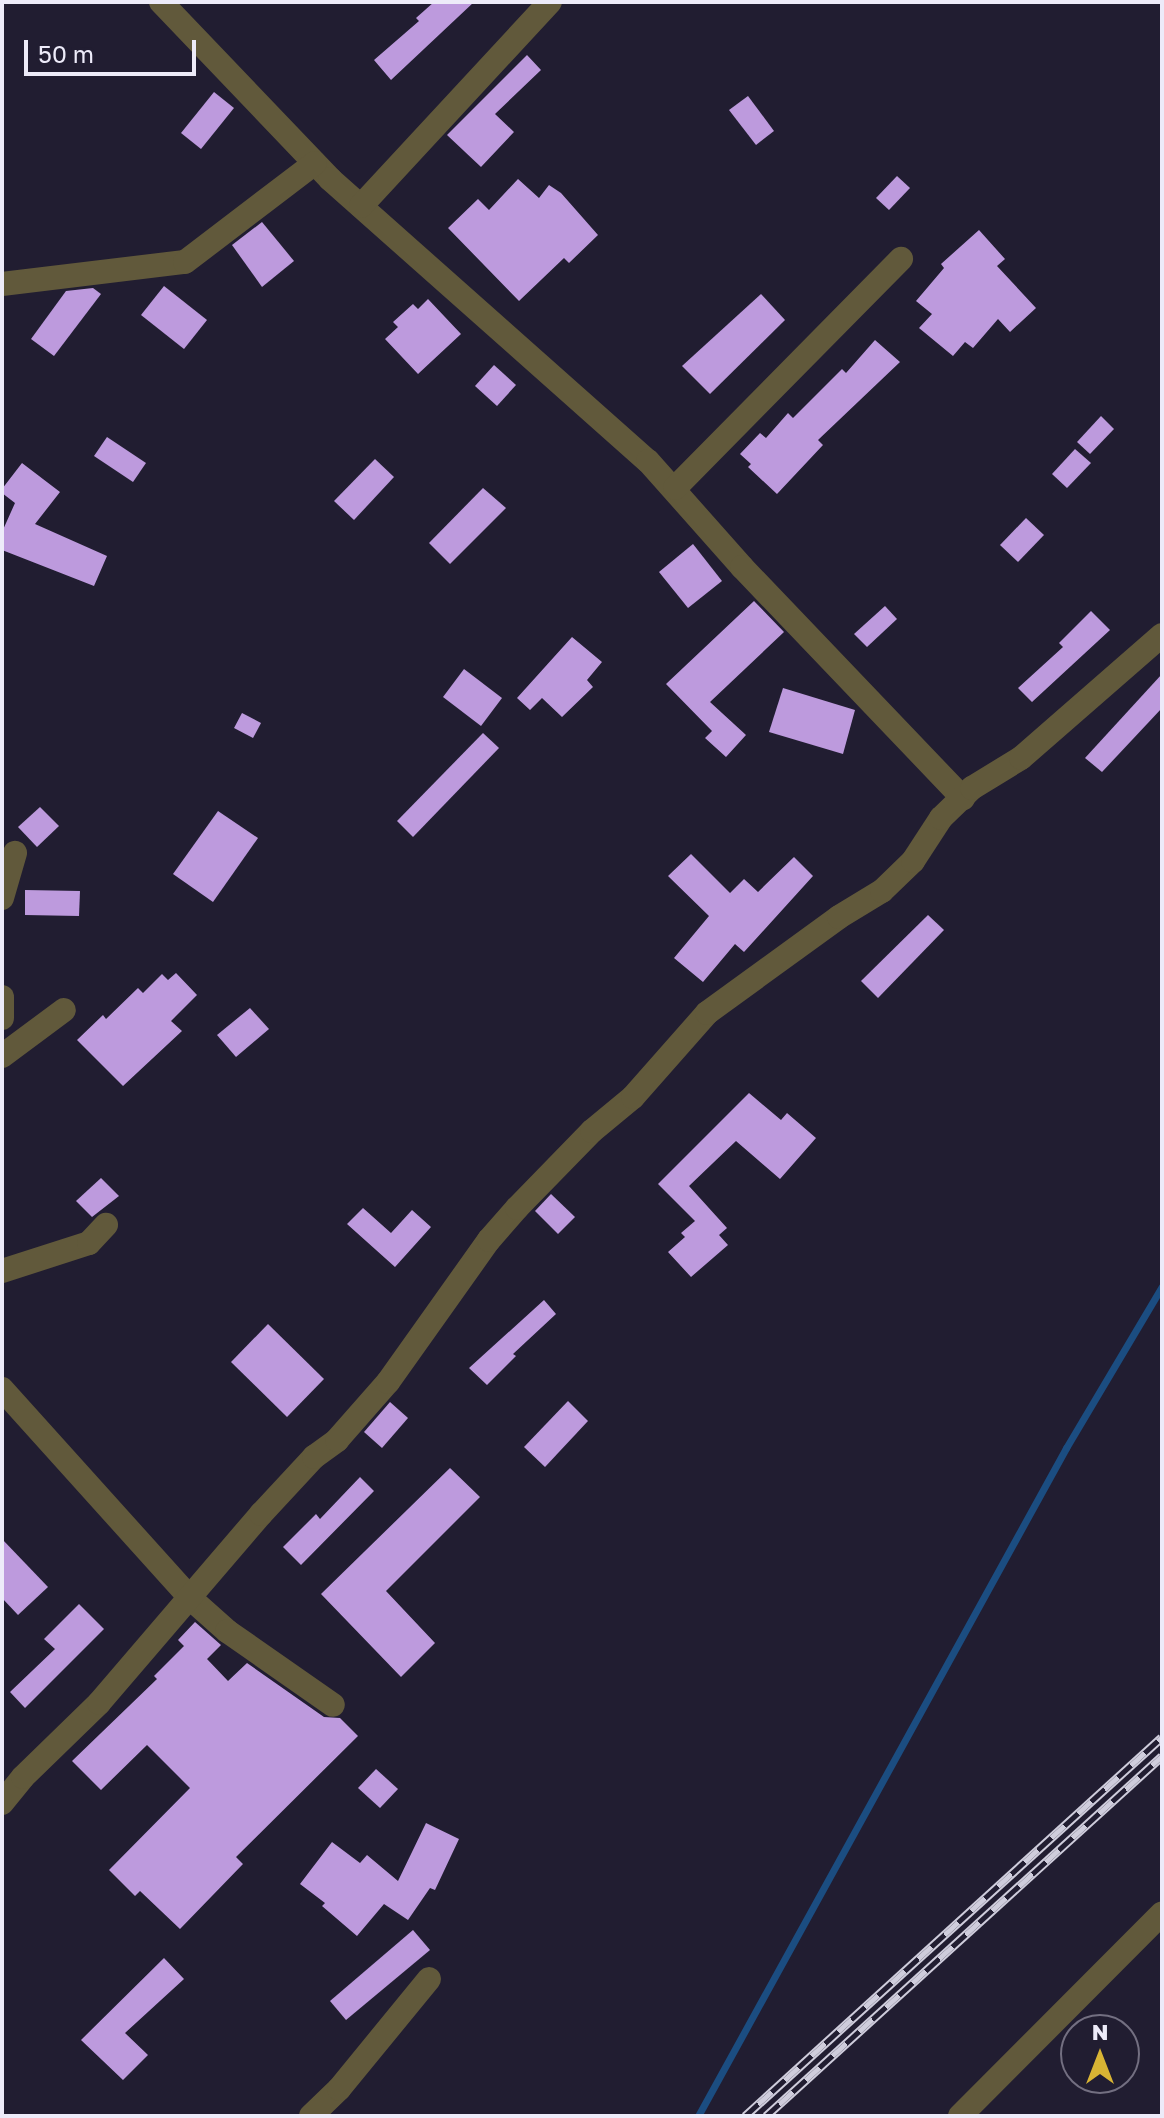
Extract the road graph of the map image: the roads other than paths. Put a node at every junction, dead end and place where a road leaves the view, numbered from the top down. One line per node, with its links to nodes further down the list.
1 (161, 2): 3 (street)
2 (550, 2): 4 (street)
3 (315, 163): 4 (street); 6 (street)
4 (361, 206): 7 (street)
5 (901, 259): 7 (street)
6 (2, 284)
7 (675, 488): 9 (street)
8 (1162, 635): 9 (street)
9 (963, 798): 19 (street)
10 (15, 853): 11 (street)
11 (2, 898)
12 (2, 997): 14 (street)
13 (64, 1010): 15 (street)
14 (2, 1018)
15 (2, 1056)
16 (106, 1225): 17 (street)
17 (2, 1271)
18 (2, 1389): 19 (street)
19 (190, 1598): 20 (street); 21 (street)
20 (333, 1705)
21 (2, 1803)
22 (1162, 1913): 25 (street)
23 (429, 1979): 24 (street)
24 (311, 2116)
25 (960, 2116)

